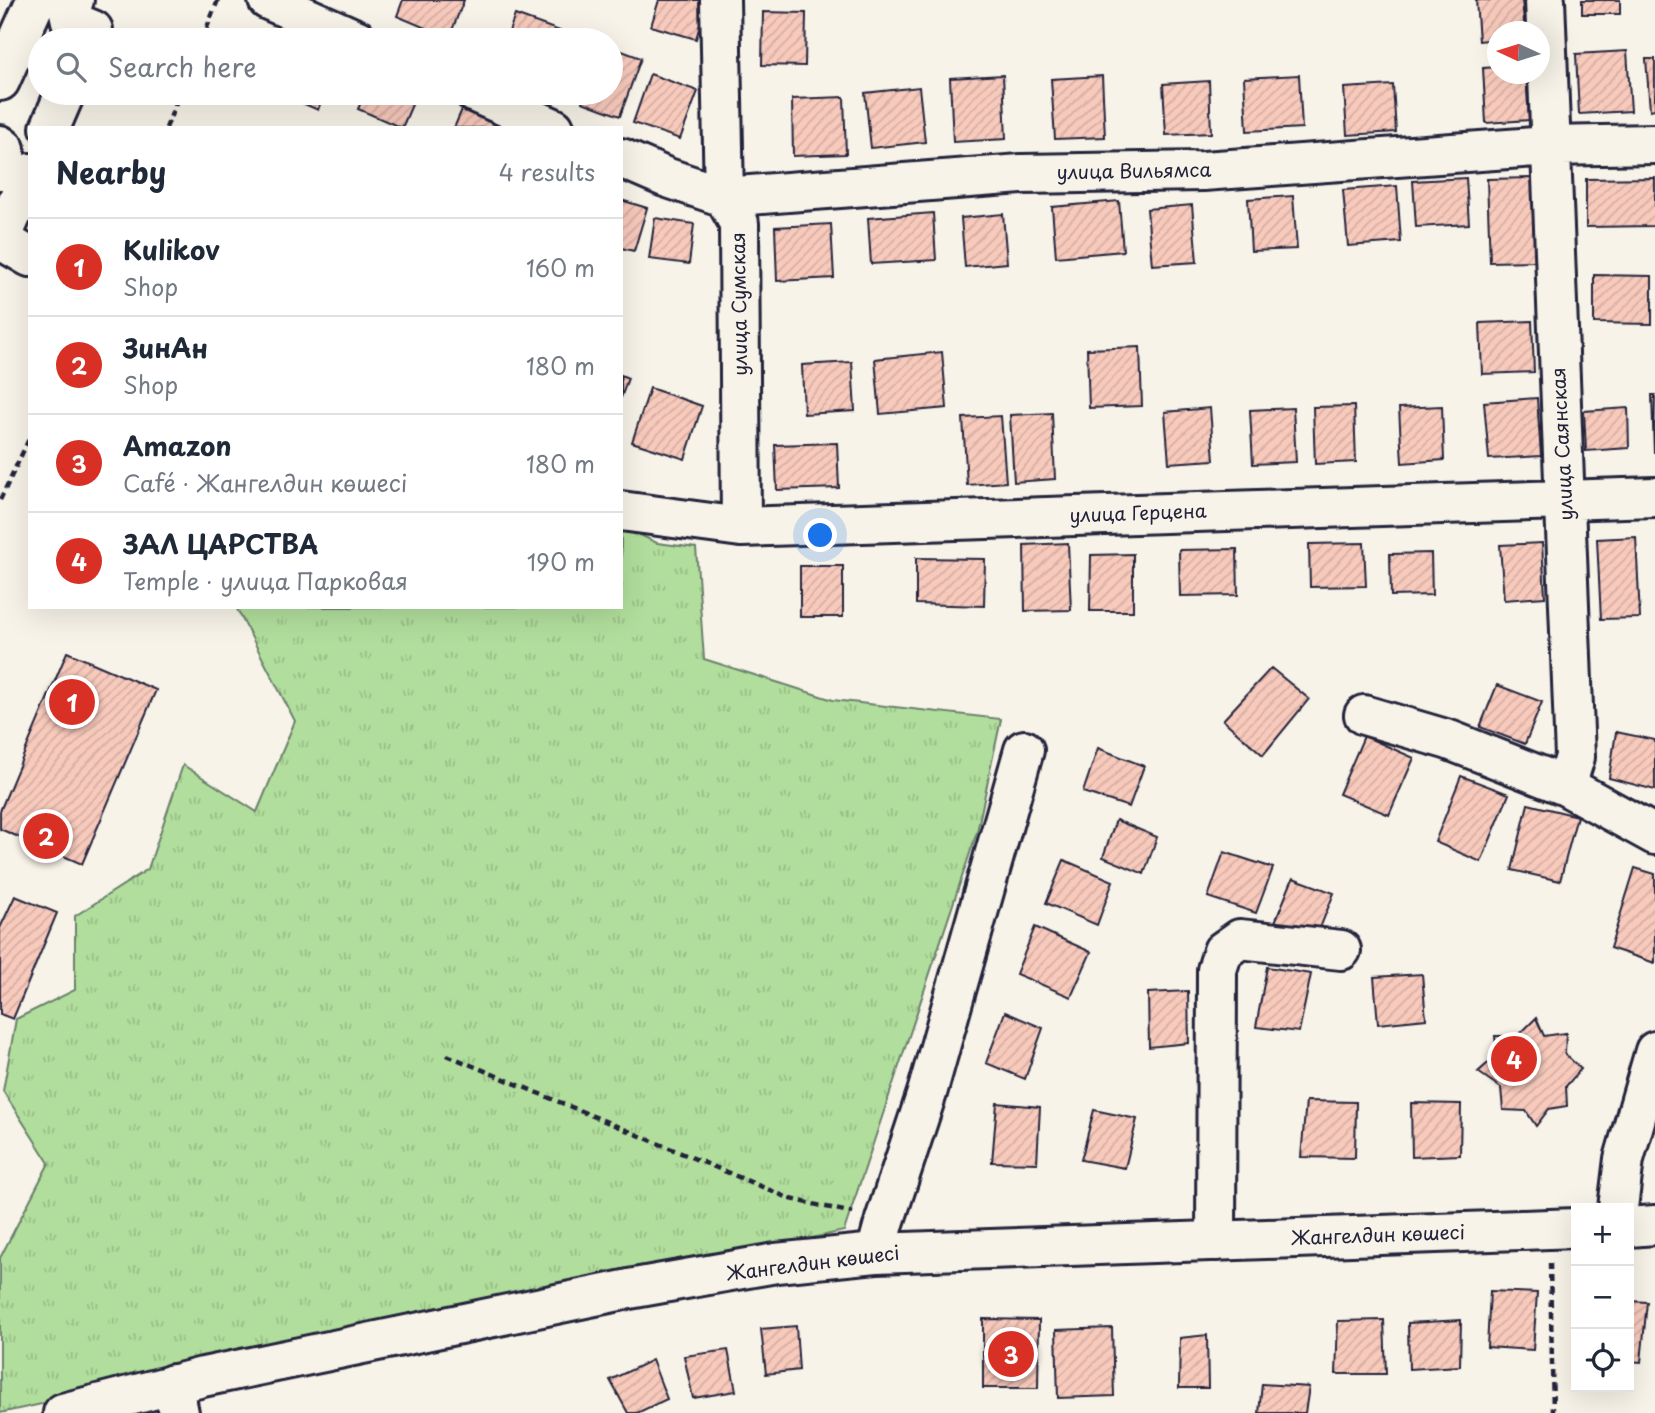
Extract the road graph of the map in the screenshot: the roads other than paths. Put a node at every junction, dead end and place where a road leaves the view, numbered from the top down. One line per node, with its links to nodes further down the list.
1 (36, 0): 6 (street)
2 (268, 0): 5 (street)
3 (720, 0): 17 (street, улица Сумская)
4 (1545, 0): 13 (street, улица Саянская)
5 (331, 28)
6 (0, 81)
7 (60, 105): 9 (street)
8 (502, 105): 10 (street)
9 (51, 126)
10 (549, 126)
11 (1655, 144): 13 (street, улица Вильямса)
12 (0, 145): 15 (street)
13 (1549, 146): 17 (street, улица Вильямса); 21 (street, улица Саянская)
14 (623, 159): 17 (street, улица Вильямса)
15 (0, 170)
16 (28, 177): 18 (street)
17 (724, 197): 23 (street, улица Сумская)
18 (0, 240): 19 (street)
19 (28, 256)
20 (1655, 497): 21 (street, улица Герцена)
21 (1565, 500): 23 (street, улица Герцена); 26 (street, улица Саянская)
22 (623, 511): 23 (street, улица Герцена)
23 (741, 527)
24 (1364, 715): 26 (street)
25 (1024, 750): 33 (street)
26 (1566, 786): 27 (street)
27 (1655, 835)
28 (1341, 950): 34 (street)
29 (1655, 1051): 30 (street)
30 (1619, 1203)
31 (1655, 1225): 32 (street)
32 (1634, 1227)
33 (880, 1237): 34 (street, Жангелдин көшесі); 36 (street, Жангелдин көшесі)
34 (1216, 1241): 35 (street, Жангелдин көшесі)
35 (1555, 1249)
36 (176, 1399): 37 (street, Жангелдин көшесі)
37 (63, 1413)

